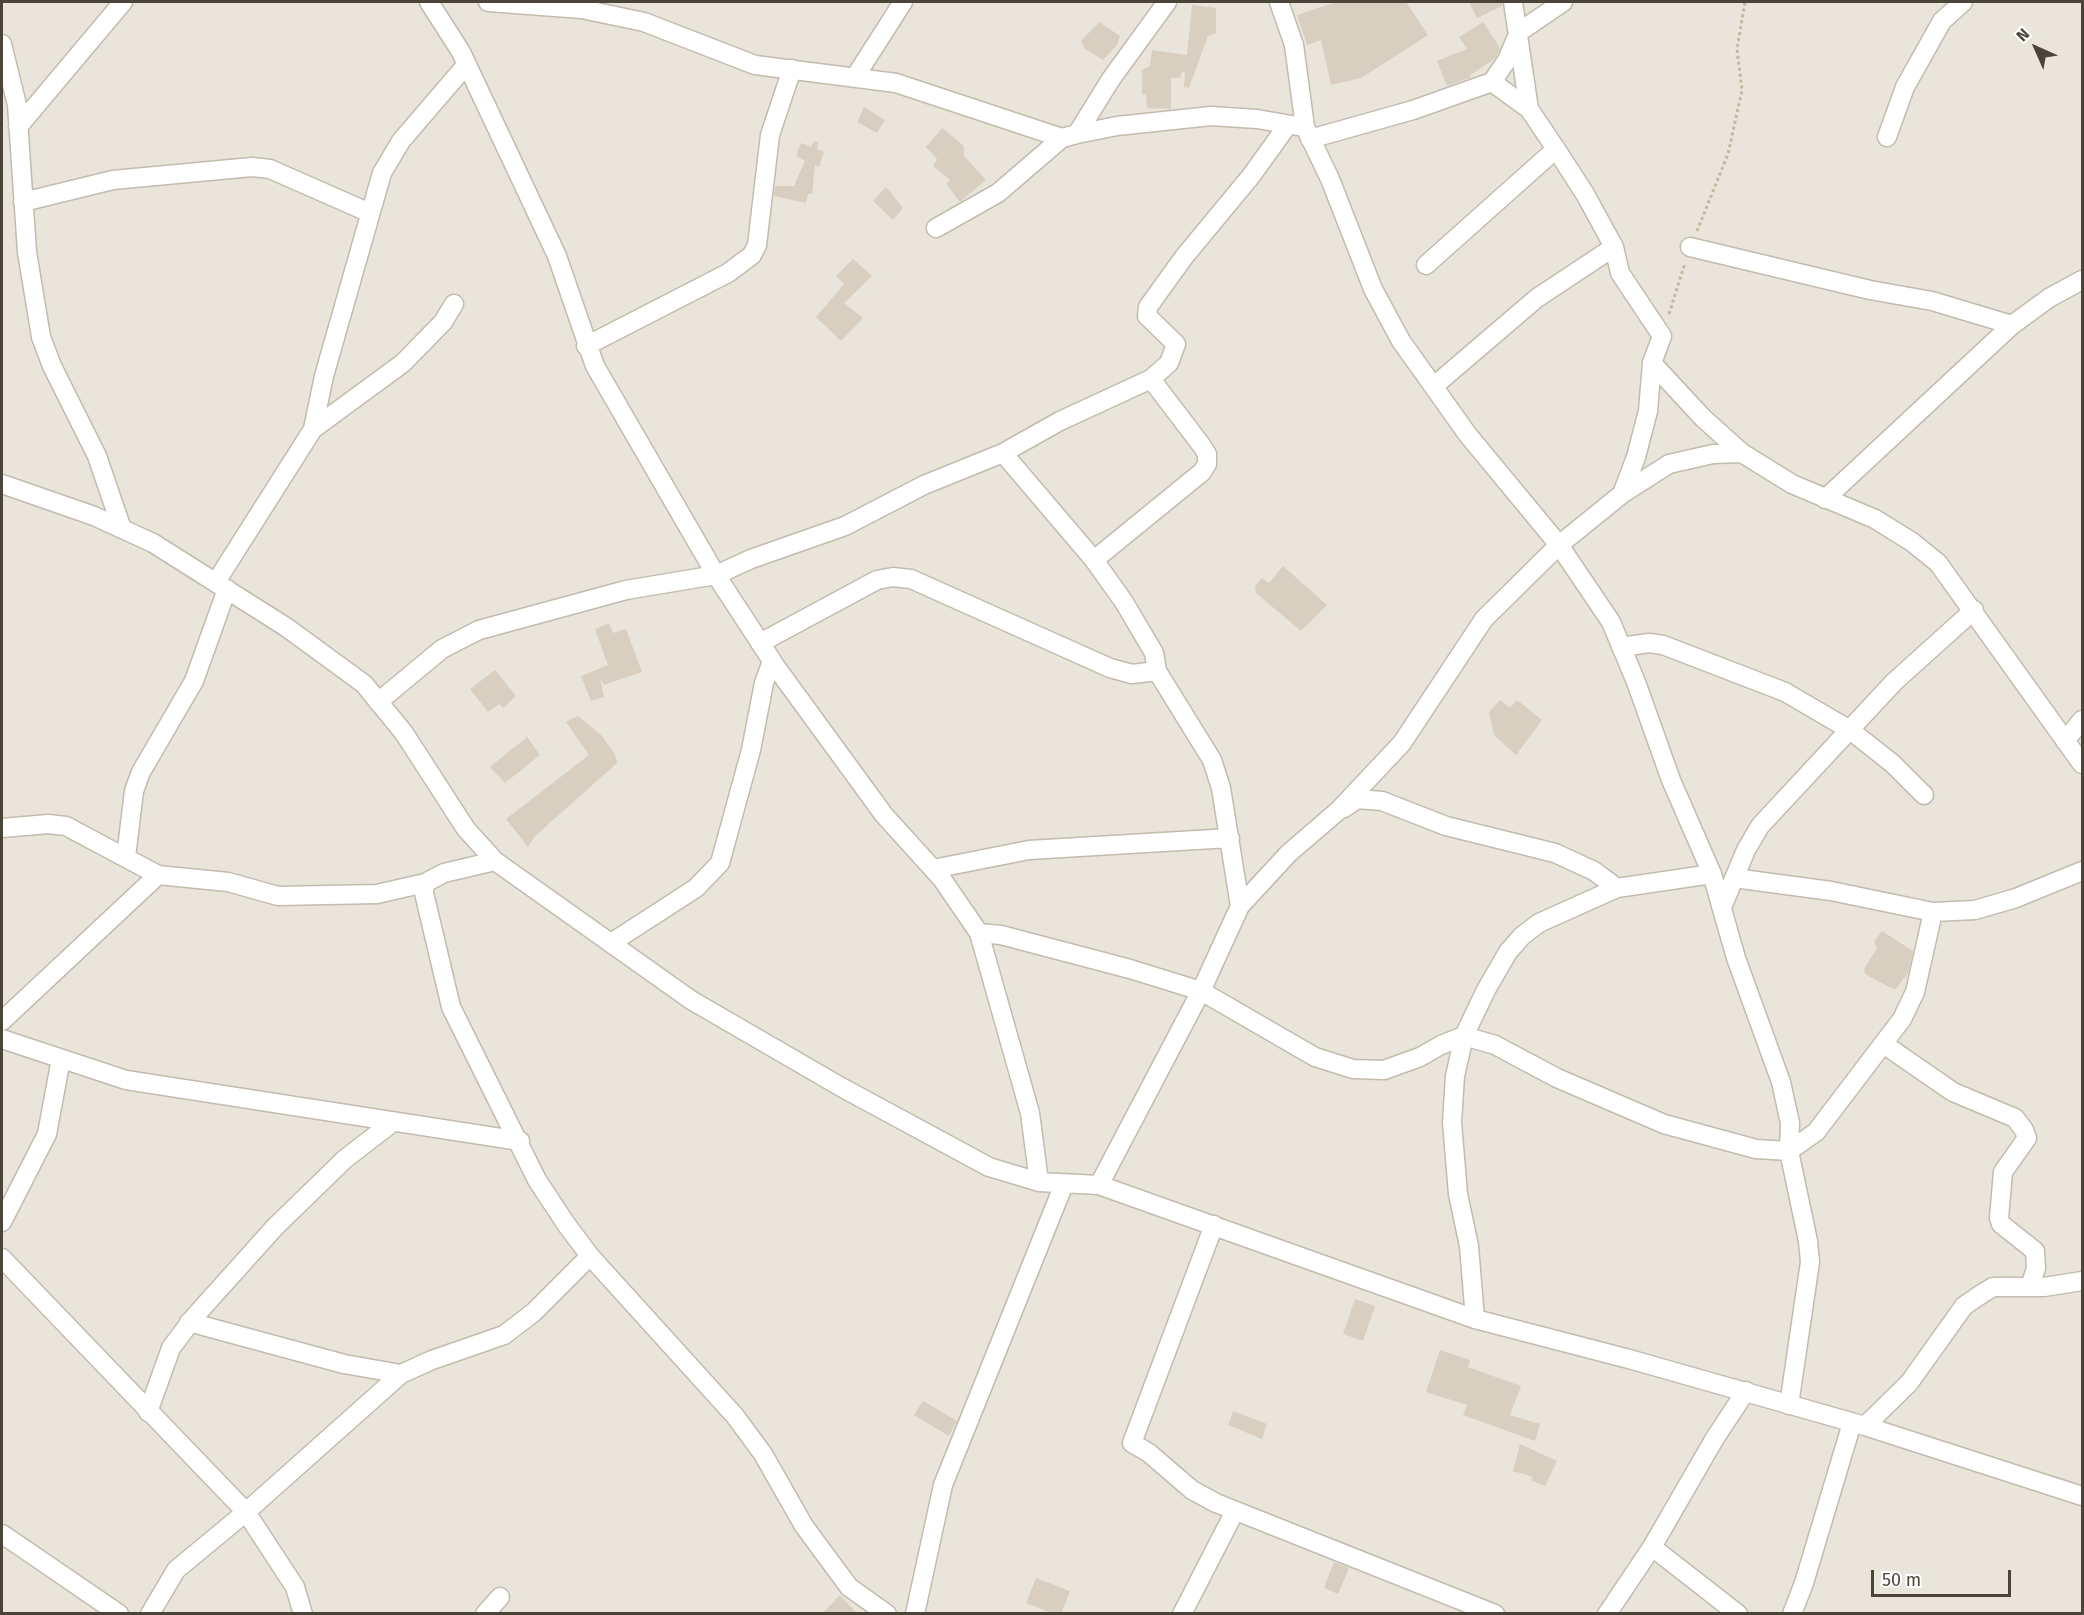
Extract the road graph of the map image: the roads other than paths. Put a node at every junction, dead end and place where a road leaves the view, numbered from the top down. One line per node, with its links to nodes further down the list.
1 (123, 2): 18 (street)
2 (429, 2): 13 (street)
3 (488, 2): 10 (street)
4 (903, 2): 15 (street)
5 (1167, 2): 20 (street)
6 (1279, 2): 19 (street)
7 (1513, 2): 11 (street)
8 (1563, 2): 11 (street)
9 (1963, 2): 21 (street)
10 (513, 3): 14 (street)
11 (1519, 32): 16 (street); 17 (street)
12 (2, 44): 18 (street)
13 (467, 64): 24 (street); 32 (street)
14 (792, 69): 15 (street); 32 (street)
15 (855, 77): 20 (street)
16 (1492, 82): 17 (street); 19 (street)
17 (1529, 109): 22 (street)
18 (18, 127): 23 (street)
19 (1301, 131): 20 (street); 34 (street); 35 (street)
20 (1069, 136): 25 (street)
21 (1887, 137)
22 (1557, 148): 26 (street); 28 (street)
23 (23, 202): 24 (street); 42 (street)
24 (370, 213): 36 (street)
25 (936, 228)
26 (1614, 247): 33 (street); 35 (street)
27 (1690, 247): 31 (street)
28 (1426, 266)
29 (2082, 280): 31 (street)
30 (454, 304): 36 (street)
31 (2012, 325): 41 (street)
32 (586, 345): 45 (street)
33 (1652, 363): 38 (street); 40 (street)
34 (1151, 379): 37 (street); 44 (street)
35 (1434, 386): 43 (street)
36 (313, 429): 46 (street)
37 (1003, 453): 44 (street); 45 (street)
38 (1742, 453): 40 (street); 41 (street)
39 (2, 484): 42 (street)
40 (1622, 494): 43 (street)
41 (1826, 499): 47 (street)
42 (122, 529): 46 (street)
43 (1559, 544): 49 (street); 58 (street)
44 (1094, 560): 51 (street)
45 (716, 575): 48 (street); 52 (street)
46 (221, 586): 52 (street); 61 (street)
47 (1974, 610): 54 (street); 55 (street)
48 (760, 643): 50 (street); 51 (street)
49 (1621, 647): 54 (street); 65 (street)
50 (772, 661): 63 (street); 74 (street)
51 (1157, 671): 60 (street)
52 (378, 702): 62 (street)
53 (2082, 720): 55 (street)
54 (1850, 730): 57 (street); 67 (street)
55 (2065, 741): 56 (street)
56 (2082, 764)
57 (1924, 795)
58 (1340, 810): 69 (street); 71 (street)
59 (2, 828): 61 (street)
60 (1230, 838): 63 (street); 71 (street)
61 (126, 857): 66 (street)
62 (495, 861): 68 (street); 74 (street)
63 (933, 869): 73 (street)
64 (2082, 871): 72 (street)
65 (1712, 874): 69 (street); 70 (street)
66 (158, 875): 68 (street); 76 (street)
67 (1734, 878): 70 (street); 72 (street)
68 (425, 883): 82 (street)
69 (1617, 888): 77 (street)
70 (1723, 905): 83 (street)
71 (1240, 906): 75 (street)
72 (1933, 912): 79 (street)
73 (980, 933): 75 (street); 84 (street)
74 (610, 943): 84 (street)
75 (1201, 991): 77 (street); 86 (street)
76 (2, 1021)
77 (1464, 1036): 83 (street); 93 (street)
78 (2, 1040): 80 (street)
79 (1885, 1045): 83 (street); 92 (street)
80 (61, 1059): 81 (street); 87 (street)
81 (393, 1122): 82 (street); 94 (street)
82 (520, 1141): 89 (street)
83 (1790, 1151): 97 (street)
84 (1039, 1182): 85 (street)
85 (1064, 1184): 86 (street); 111 (street)
86 (1099, 1185): 88 (street)
87 (2, 1222)
88 (1214, 1225): 93 (street); 101 (street)
89 (590, 1256): 95 (street); 110 (street)
90 (2, 1258): 98 (street)
91 (2082, 1281): 92 (street)
92 (2030, 1287): 99 (street)
93 (1475, 1319): 96 (street)
94 (189, 1322): 95 (street); 98 (street)
95 (401, 1374): 102 (street)
96 (1746, 1391): 97 (street); 104 (street)
97 (1790, 1405): 99 (street)
98 (148, 1412): 102 (street)
99 (1859, 1425): 100 (street); 116 (street)
100 (2082, 1496)
101 (1235, 1511): 112 (street); 113 (street)
102 (246, 1512): 107 (street); 108 (street)
103 (2, 1534): 106 (street)
104 (1652, 1547): 114 (street); 115 (street)
105 (500, 1597): 109 (street)
106 (119, 1614)
107 (150, 1614)
108 (303, 1614)
109 (485, 1614)
110 (887, 1614)
111 (915, 1614)
112 (1182, 1614)
113 (1495, 1614)
114 (1607, 1614)
115 (1738, 1614)
116 (1792, 1614)

